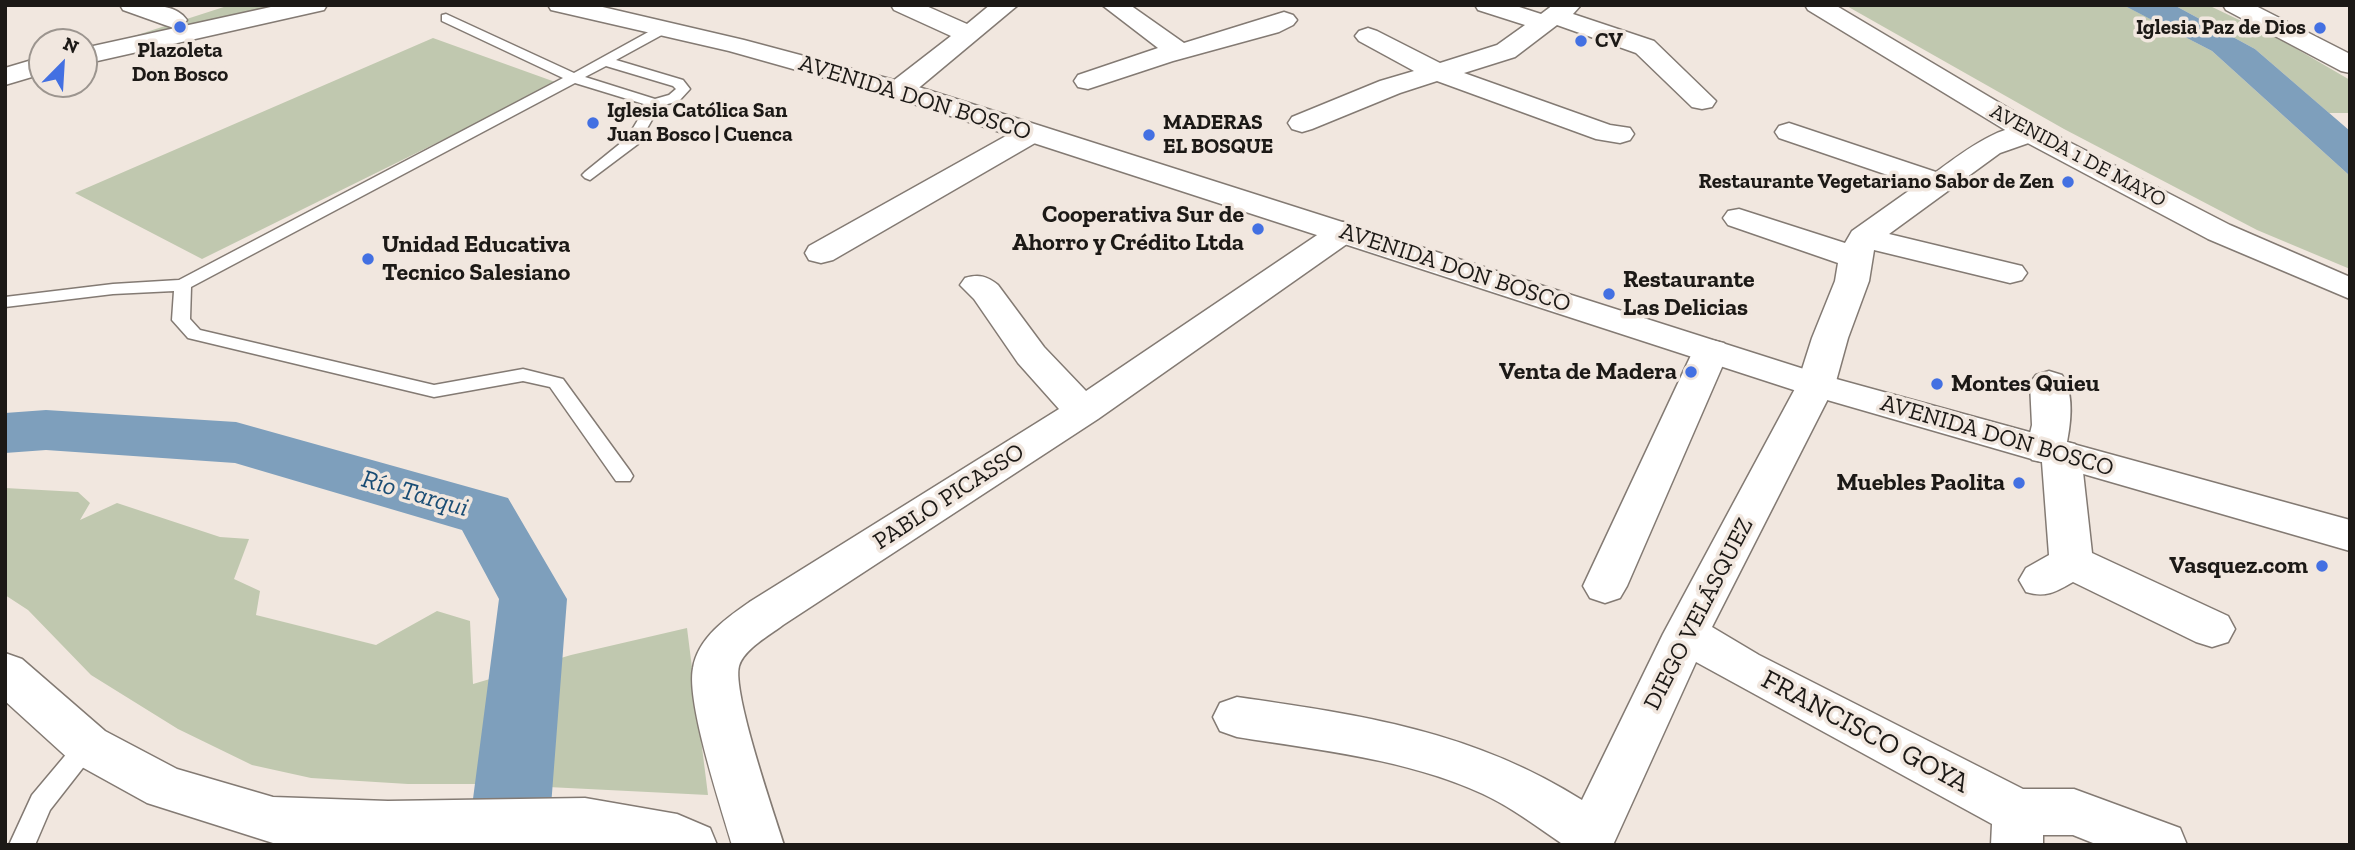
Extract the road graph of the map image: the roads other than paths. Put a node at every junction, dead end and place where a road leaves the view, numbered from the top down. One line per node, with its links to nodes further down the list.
1 (132, 5): 13 (street)
2 (219, 5): 13 (street)
3 (315, 5): 20 (street)
4 (560, 5): 15 (street, AVENIDA DON BOSCO)
5 (903, 5): 16 (street)
6 (1006, 5): 16 (street)
7 (1114, 5): 19 (street)
8 (1487, 5): 11 (street)
9 (1816, 5): 31 (street, AVENIDA 1 DE MAYO)
10 (2235, 5): 22 (street)
11 (1556, 15): 23 (street); 27 (street)
12 (446, 18): 24 (lane)
13 (174, 20): 18 (street)
14 (1284, 20): 19 (street)
15 (665, 29): 21 (lane); 26 (street, AVENIDA DON BOSCO)
16 (969, 34): 26 (street)
17 (1368, 36): 23 (street)
18 (98, 46)
19 (1180, 52): 25 (street)
20 (98, 53)
21 (605, 61): 24 (lane); 28 (lane)
22 (2350, 65)
23 (1439, 73): 29 (street); 33 (street)
24 (574, 78): 28 (lane); 41 (lane)
25 (1088, 81)
26 (899, 90): 32 (street, AVENIDA DON BOSCO)
27 (1702, 101)
28 (655, 103): 34 (lane)
29 (1302, 123)
30 (1789, 132): 35 (street)
31 (2030, 132): 35 (street); 43 (street, AVENIDA 1 DE MAYO)
32 (1031, 133): 37 (street, AVENIDA DON BOSCO); 39 (street)
33 (1620, 134)
34 (590, 175)
35 (1940, 183): 38 (street)
36 (1739, 218): 38 (street)
37 (1343, 232): 45 (street, AVENIDA DON BOSCO); 48 (street, PABLO PICASSO)
38 (1859, 248): 40 (street); 47 (street, DIEGO VELÁSQUEZ)
39 (821, 253)
40 (2010, 273)
41 (183, 285): 44 (lane); 50 (lane)
42 (977, 285): 48 (street)
43 (2350, 289)
44 (5, 302)
45 (1711, 351): 47 (street, AVENIDA DON BOSCO); 52 (street)
46 (2049, 383): 49 (street)
47 (1816, 386): 49 (street, AVENIDA DON BOSCO); 54 (street, DIEGO VELÁSQUEZ)
48 (1084, 410): 62 (street, PABLO PICASSO)
49 (2054, 452): 51 (street, AVENIDA DON BOSCO); 53 (street)
50 (623, 476)
51 (2350, 536)
52 (1605, 586)
53 (2212, 629)
54 (1686, 634): 58 (street, FRANCISCO GOYA); 59 (street, DIEGO VELÁSQUEZ)
55 (5, 672): 57 (street)
56 (1237, 717): 59 (street)
57 (89, 746): 60 (lane); 61 (street)
58 (2018, 829): 63 (street)
59 (1589, 839)
60 (22, 845)
61 (691, 845)
62 (758, 845)
63 (2161, 845)

